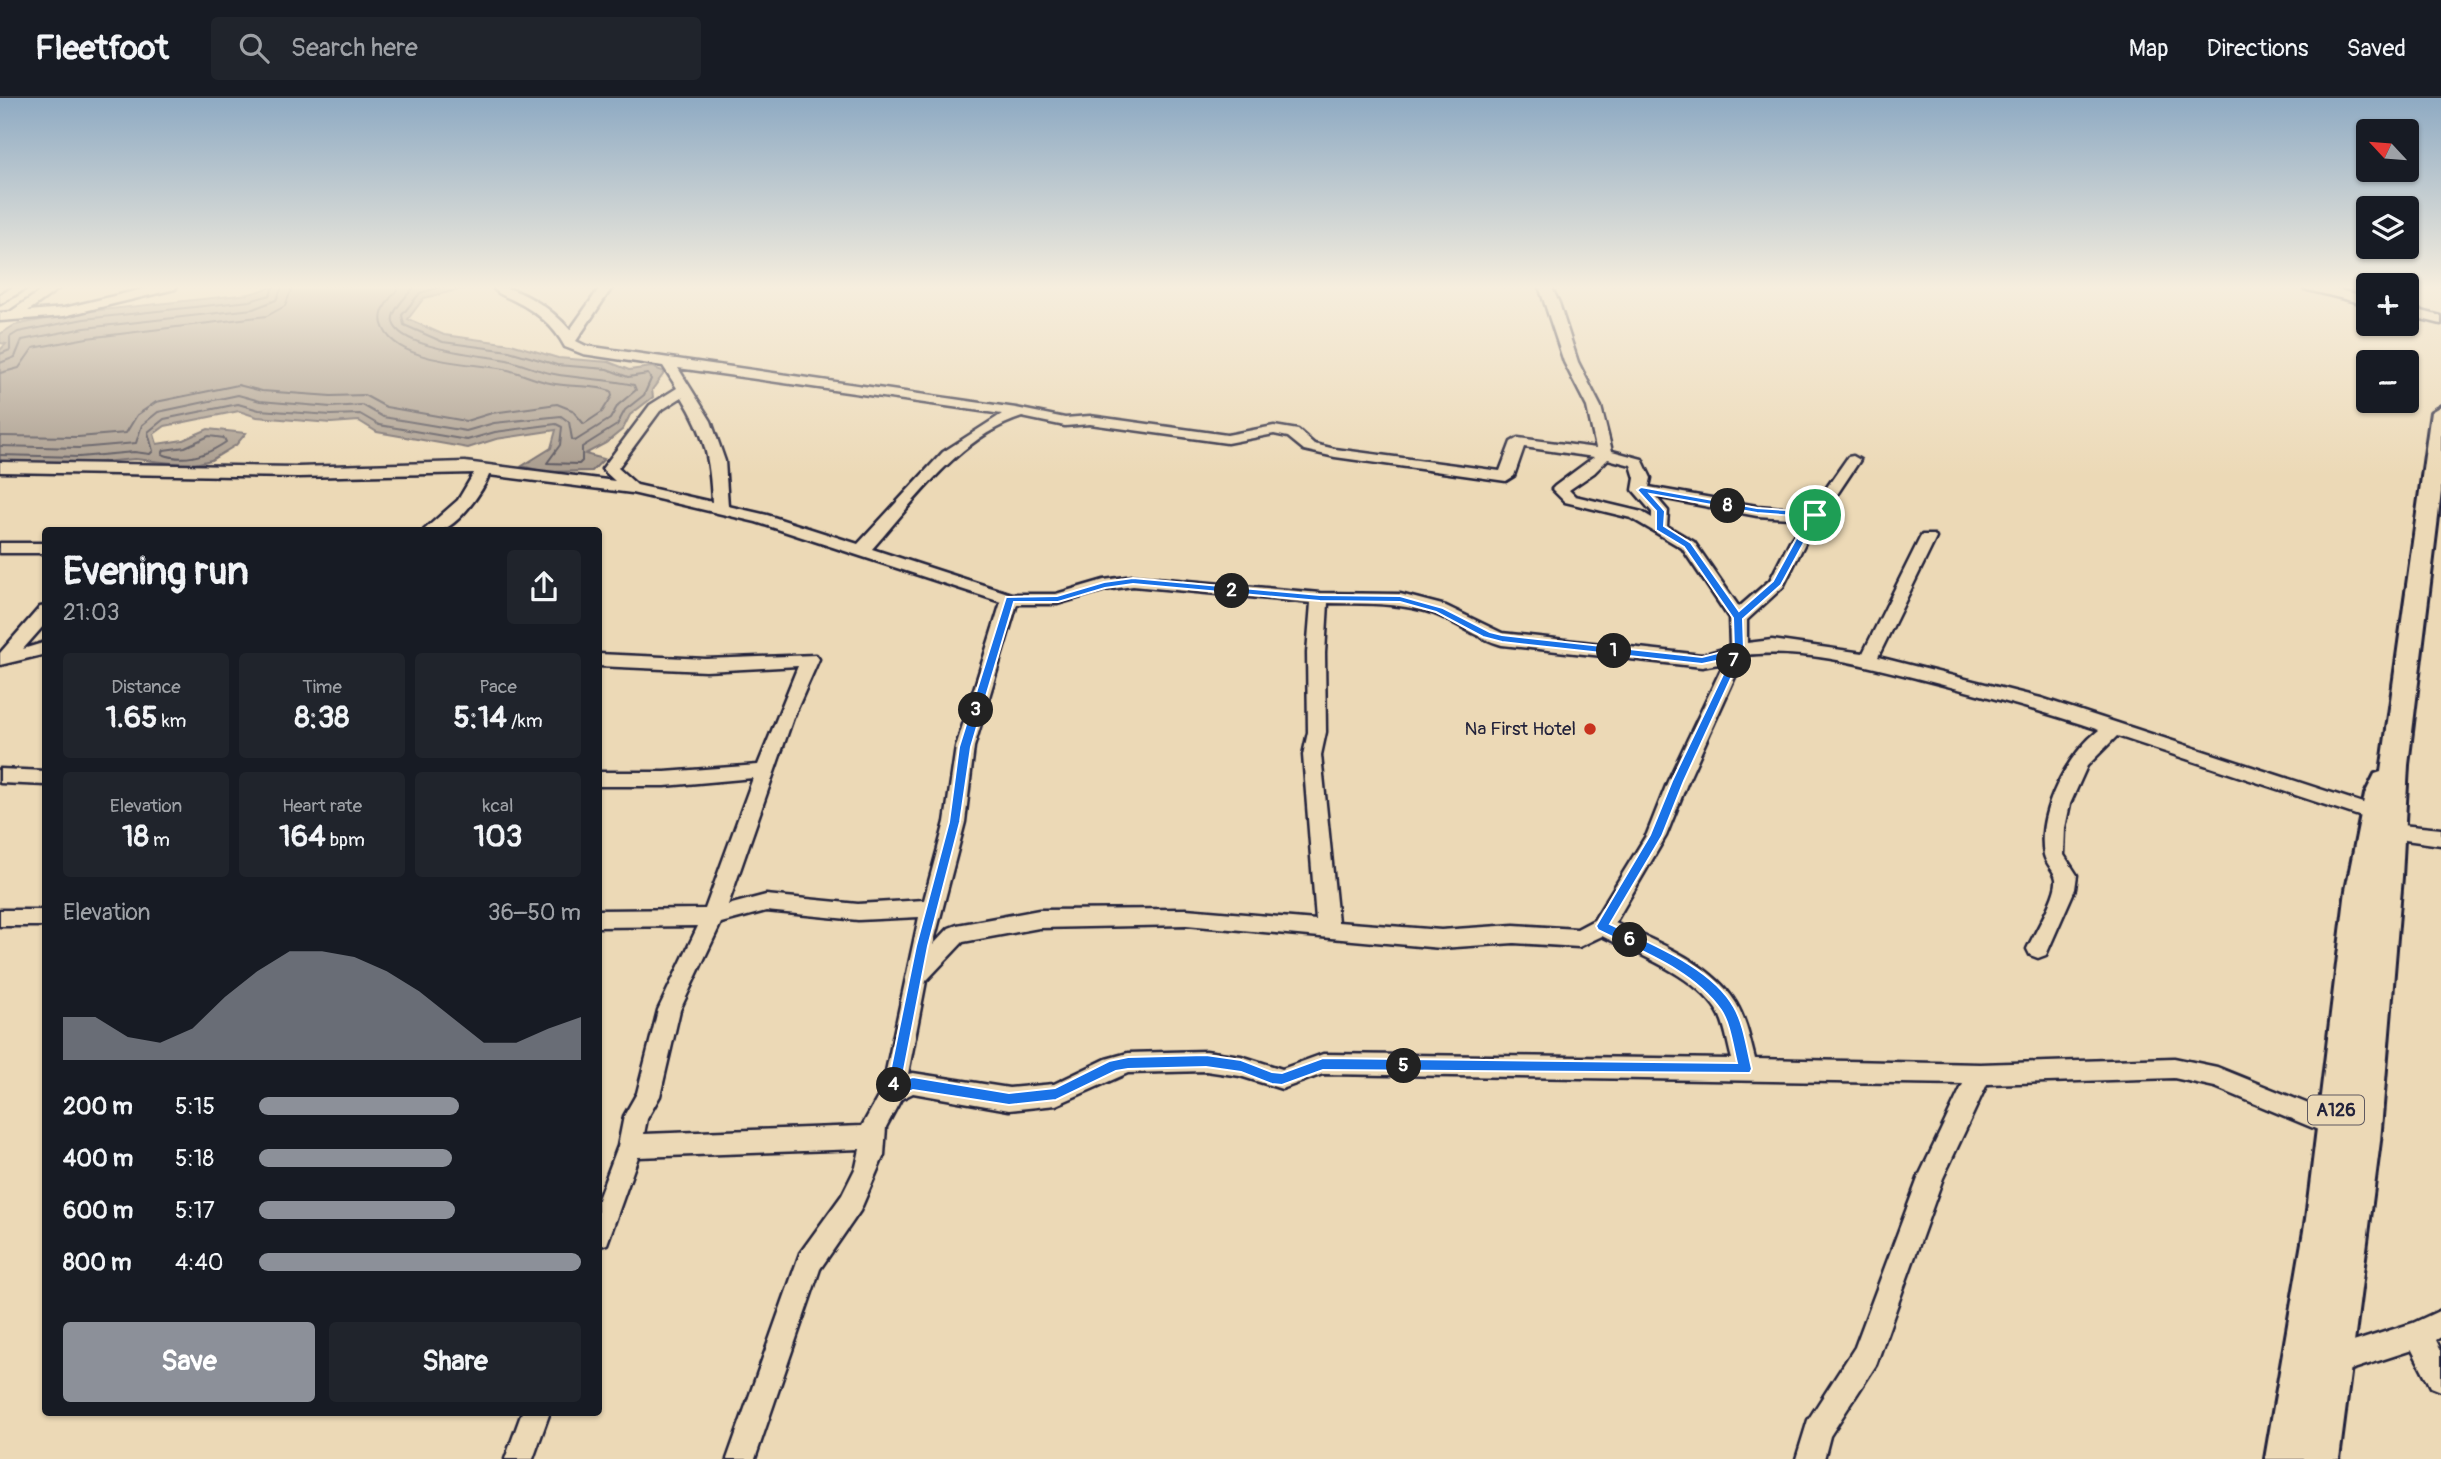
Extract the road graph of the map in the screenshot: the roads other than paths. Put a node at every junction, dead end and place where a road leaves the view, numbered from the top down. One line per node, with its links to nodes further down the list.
1 (580, 350): 3 (street)
2 (1567, 350): 7 (street)
3 (669, 364): 4 (street); 6 (street)
4 (685, 389): 12 (street); 14 (street)
5 (2441, 412): 11 (highway, A126)
6 (1021, 413): 7 (street); 21 (street)
7 (1605, 454): 13 (street); 17 (street)
8 (1853, 460): 15 (street)
9 (0, 467): 10 (street)
10 (483, 469): 12 (street); 16 (street)
11 (2437, 484): 36 (highway, A126)
12 (632, 488): 14 (street)
13 (1641, 490): 15 (street); 17 (street)
14 (720, 508): 21 (street)
15 (1815, 515): 25 (street)
16 (436, 527)
17 (1659, 528): 25 (street)
18 (1928, 538): 29 (street)
19 (0, 548): 20 (street)
20 (42, 548)
21 (861, 551): 23 (street)
22 (1320, 598): 23 (street); 27 (street); 44 (street)
23 (1010, 599): 38 (street)
24 (42, 616): 30 (street)
25 (1738, 618): 27 (street)
26 (42, 649): 30 (street)
27 (1739, 650): 29 (street); 43 (street)
28 (602, 660): 32 (street)
29 (1868, 660): 31 (street)
30 (2, 661)
31 (2116, 727): 36 (street); 45 (street)
32 (766, 772): 35 (street); 39 (street)
33 (0, 776): 34 (street)
34 (42, 778)
35 (602, 779)
36 (2382, 823): 37 (street); 50 (highway, A126); 55 (highway, A126)
37 (2441, 837)
38 (932, 908): 39 (street); 46 (street)
39 (713, 917): 42 (street); 52 (street)
40 (0, 918): 41 (street)
41 (42, 918)
42 (602, 919)
43 (1602, 926): 44 (street); 47 (street)
44 (1331, 929): 46 (street)
45 (2038, 949)
46 (915, 978): 49 (street)
47 (1746, 1069): 48 (street); 49 (street)
48 (1980, 1074): 50 (street); 60 (street)
49 (893, 1092): 51 (street)
50 (2334, 1126): 61 (highway, A126)
51 (873, 1137): 52 (street); 59 (street)
52 (630, 1146): 53 (street)
53 (602, 1224)
54 (2430, 1329): 55 (street); 56 (street)
55 (2334, 1361): 62 (highway, A126)
56 (2441, 1377)
57 (535, 1416): 58 (street)
58 (520, 1459)
59 (741, 1459)
60 (1810, 1459)
61 (2284, 1459)
62 (2320, 1459)

